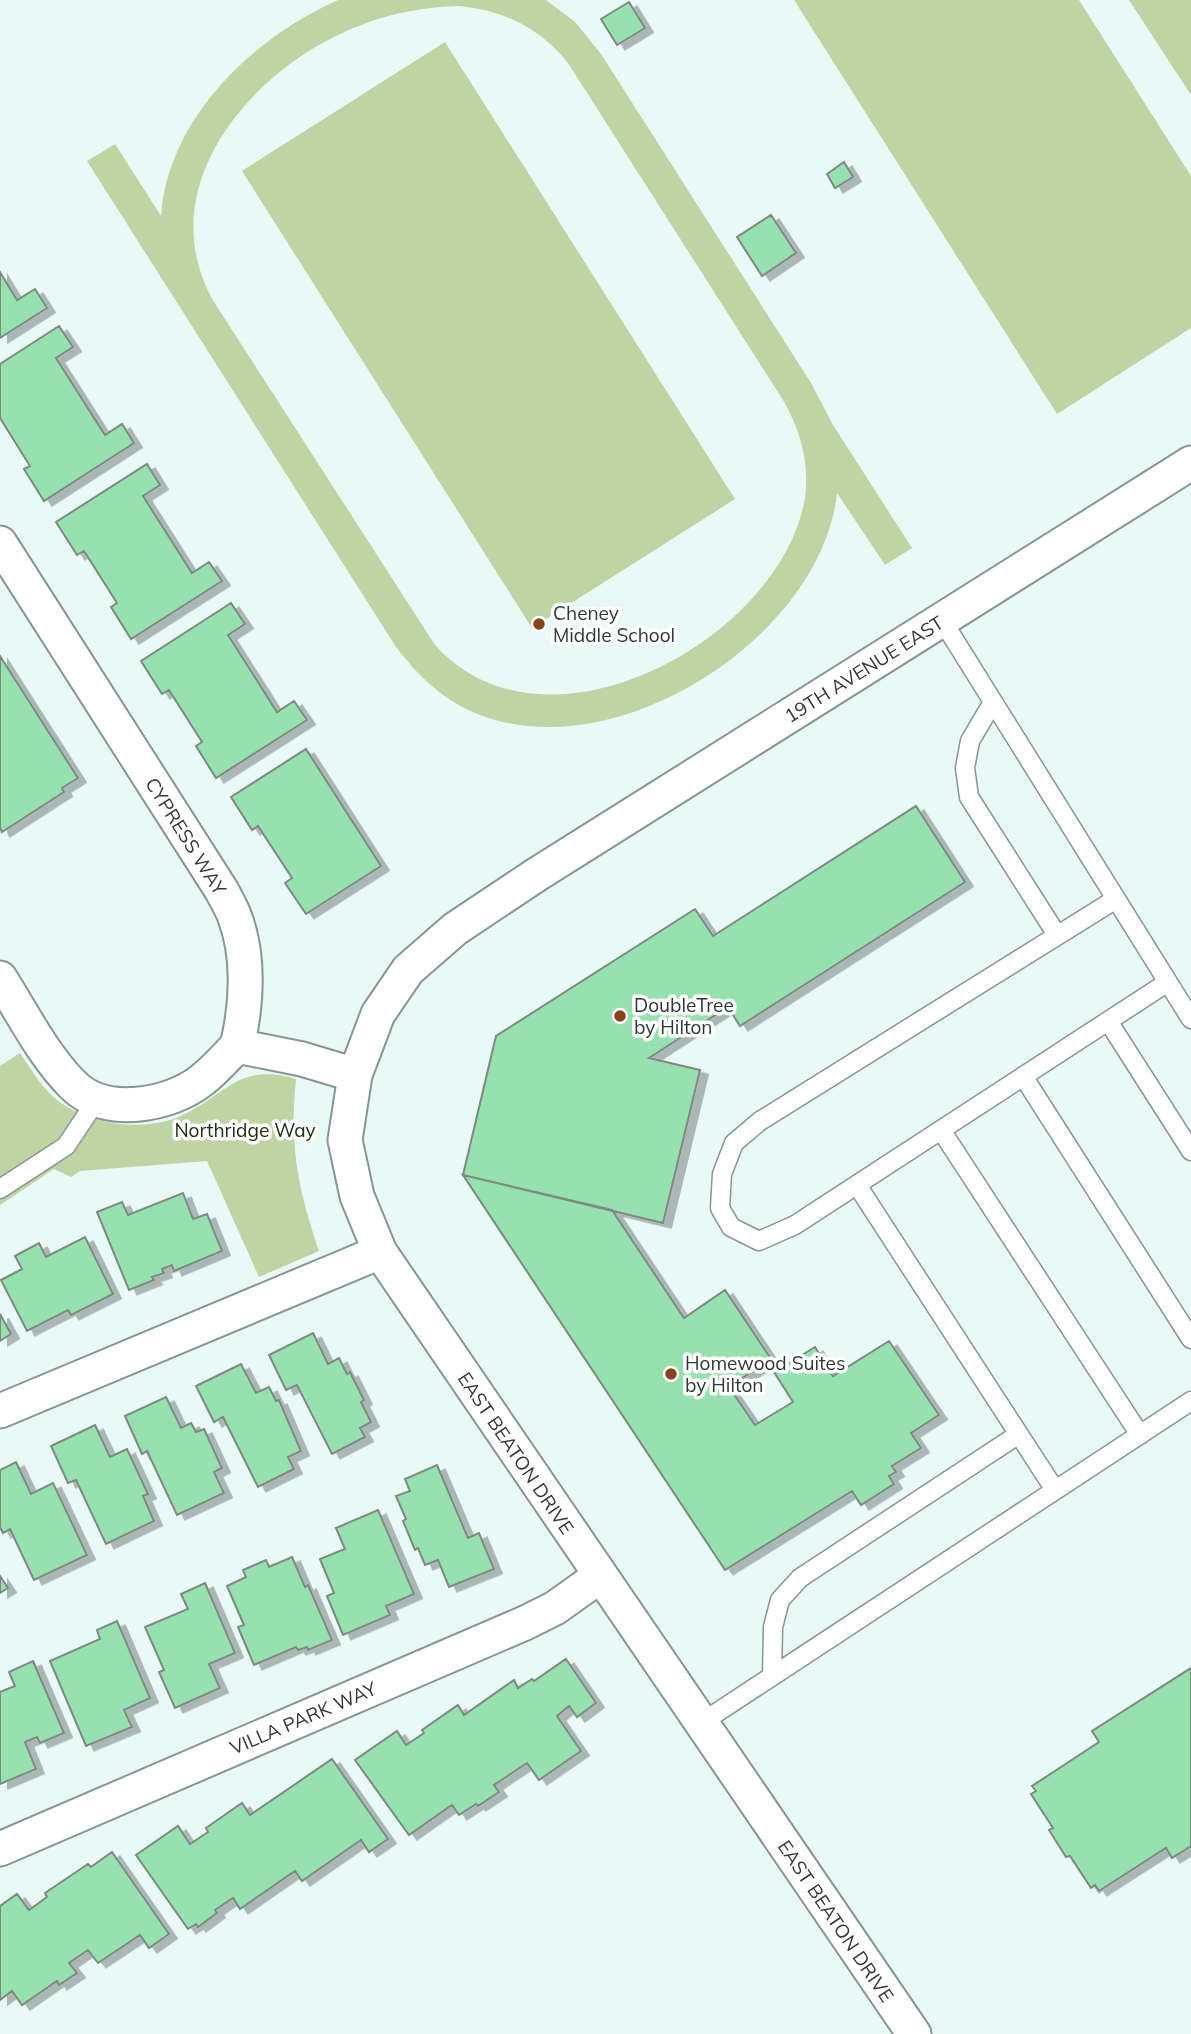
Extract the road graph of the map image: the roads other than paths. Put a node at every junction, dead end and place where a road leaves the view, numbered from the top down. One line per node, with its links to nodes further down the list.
1 (1191, 463): 3 (street, 19TH AVENUE EAST)
2 (0, 543): 12 (street, CYPRESS WAY)
3 (942, 620): 4 (lane); 5 (street, 19TH AVENUE EAST)
4 (993, 702): 6 (lane); 7 (lane)
5 (536, 875): 13 (street, EAST BEATON DRIVE)
6 (1116, 899): 7 (lane); 9 (lane)
7 (1057, 936): 18 (lane)
8 (0, 978): 15 (street)
9 (1168, 982): 10 (lane); 11 (lane)
10 (1191, 1019)
11 (1108, 1021): 14 (lane); 17 (lane)
12 (237, 1046): 13 (street); 15 (street)
13 (355, 1075): 20 (street, EAST BEATON DRIVE)
14 (1023, 1076): 16 (lane); 21 (lane)
15 (96, 1101): 19 (lane)
16 (941, 1130): 18 (lane); 25 (lane)
17 (1191, 1151)
18 (857, 1185): 24 (lane)
19 (0, 1189)
20 (380, 1252): 23 (street); 27 (street, EAST BEATON DRIVE)
21 (1191, 1339)
22 (1191, 1402): 25 (lane)
23 (0, 1410)
24 (1019, 1434): 26 (lane); 28 (lane)
25 (1140, 1435): 26 (lane)
26 (1055, 1490): 28 (lane)
27 (600, 1576): 29 (street, EAST BEATON DRIVE); 30 (street, VILLA PARK WAY)
28 (772, 1676): 29 (lane)
29 (701, 1723): 31 (street, EAST BEATON DRIVE)
30 (0, 1849)
31 (914, 2034)

